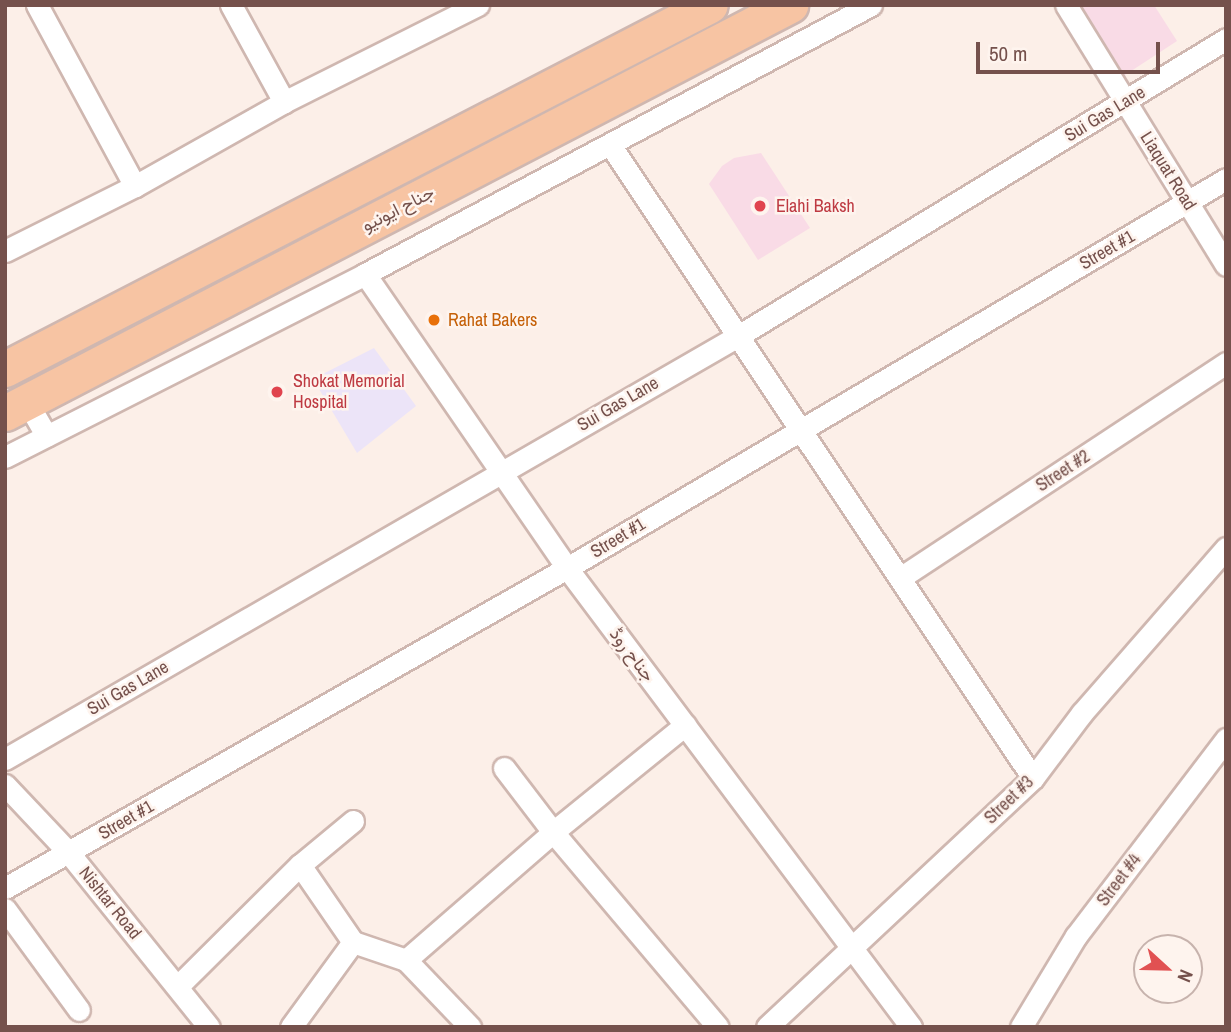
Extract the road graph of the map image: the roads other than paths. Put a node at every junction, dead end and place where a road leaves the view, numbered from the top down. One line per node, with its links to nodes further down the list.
1 (37, 5): 15 (street)
2 (231, 5): 11 (street)
3 (478, 5): 11 (street)
4 (710, 5): 8 (main road)
5 (790, 5): 10 (main road, جناح ایونیو)
6 (871, 5): 13 (street)
7 (1066, 5): 12 (street, Liaquat Road)
8 (682, 14): 10 (main road); 22 (main road)
9 (1226, 39): 12 (street, Sui Gas Lane)
10 (693, 56): 23 (main road, جناح ایونیو)
11 (284, 102): 15 (street)
12 (1126, 102): 16 (street, Liaquat Road); 20 (street, Sui Gas Lane)
13 (611, 146): 19 (street); 20 (street)
14 (1226, 179): 16 (street, Street #1)
15 (135, 186): 17 (street)
16 (1188, 202): 18 (street, Liaquat Road); 24 (street, Street #1)
17 (5, 251)
18 (1226, 265)
19 (365, 274): 25 (street); 27 (street, جناح روڈ)
20 (738, 336): 24 (street); 27 (street, Sui Gas Lane)
21 (1226, 363): 30 (street, Street #2)
22 (5, 369)
23 (16, 408): 25 (street)
24 (800, 430): 29 (street, Street #1); 30 (street)
25 (47, 436): 26 (street)
26 (5, 457)
27 (500, 472): 29 (street, جناح روڈ); 33 (street, Sui Gas Lane)
28 (1226, 548): 35 (street, Street #3)
29 (568, 568): 31 (street, جناح روڈ); 39 (street, Street #1)
30 (900, 578): 35 (street)
31 (685, 725): 38 (street); 44 (street, جناح روڈ)
32 (1226, 738): 54 (street, Street #4)
33 (5, 759)
34 (504, 768): 38 (street)
35 (1033, 778): 44 (street, Street #3)
36 (5, 785): 39 (street, Nishtar Road)
37 (353, 821): 40 (street)
38 (553, 831): 45 (street); 51 (street)
39 (69, 853): 41 (street, Street #1); 46 (street, Nishtar Road)
40 (300, 865): 43 (street); 46 (street)
41 (5, 888)
42 (5, 909): 47 (street)
43 (353, 942): 45 (street); 49 (street)
44 (850, 946): 52 (street, Street #3); 53 (street, جناح روڈ)
45 (406, 960): 50 (street)
46 (178, 986): 48 (street, Nishtar Road)
47 (79, 1010)
48 (209, 1027)
49 (291, 1027)
50 (470, 1027)
51 (719, 1027)
52 (766, 1027)
53 (911, 1027)
54 (1021, 1027)

